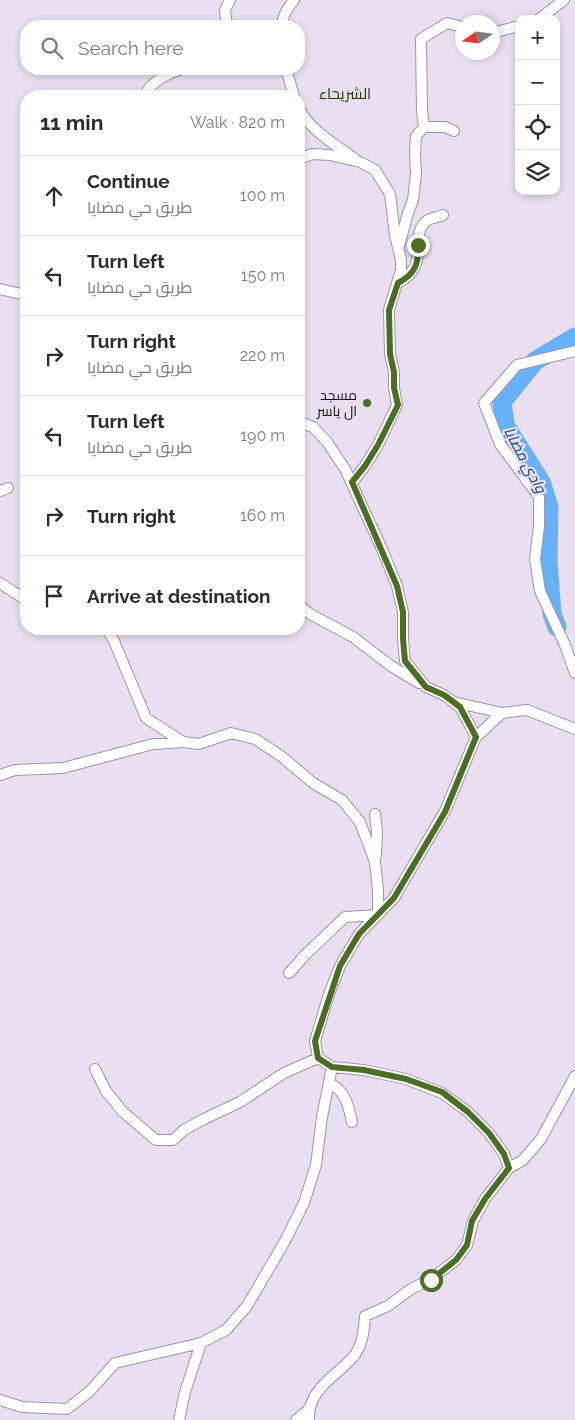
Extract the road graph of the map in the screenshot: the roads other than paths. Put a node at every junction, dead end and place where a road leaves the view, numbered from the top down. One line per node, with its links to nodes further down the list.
1 (230, 0): 4 (street)
2 (294, 0): 8 (street)
3 (564, 0): 5 (street)
4 (224, 10): 6 (street); 7 (street)
5 (544, 15)
6 (226, 20)
7 (230, 20)
8 (282, 20)
9 (455, 25): 17 (street)
10 (515, 27): 11 (street)
11 (500, 32)
12 (166, 75): 14 (street)
13 (288, 75): 15 (street)
14 (147, 90)
15 (292, 90)
16 (305, 118): 20 (street)
17 (424, 127): 18 (street); 22 (street)
18 (454, 131)
19 (305, 157): 20 (street)
20 (360, 162): 22 (street)
21 (443, 215): 23 (street)
22 (398, 250): 23 (street)
23 (398, 283): 28 (street)
24 (0, 289): 25 (street)
25 (20, 294)
26 (575, 352): 33 (street)
27 (305, 424): 28 (street)
28 (352, 482): 34 (street)
29 (0, 583): 30 (street)
30 (20, 596)
31 (305, 610): 34 (street)
32 (110, 635): 39 (street)
33 (575, 673)
34 (426, 687): 35 (street)
35 (452, 702): 36 (street); 38 (street)
36 (502, 713): 37 (street); 38 (street)
37 (575, 729)
38 (476, 737): 43 (street)
39 (183, 742): 40 (street); 42 (street)
40 (0, 775)
41 (375, 814): 42 (street)
42 (375, 862): 43 (street)
43 (378, 914): 44 (street); 45 (street)
44 (289, 973)
45 (318, 1058): 46 (street); 47 (street)
46 (332, 1067): 49 (street); 51 (street)
47 (95, 1069)
48 (575, 1076): 51 (street)
49 (329, 1083): 50 (street); 52 (street)
50 (352, 1122)
51 (509, 1168): 54 (street)
52 (201, 1343): 53 (street); 55 (street)
53 (0, 1400)
54 (309, 1415): 56 (street)
55 (179, 1420)
56 (296, 1420)

